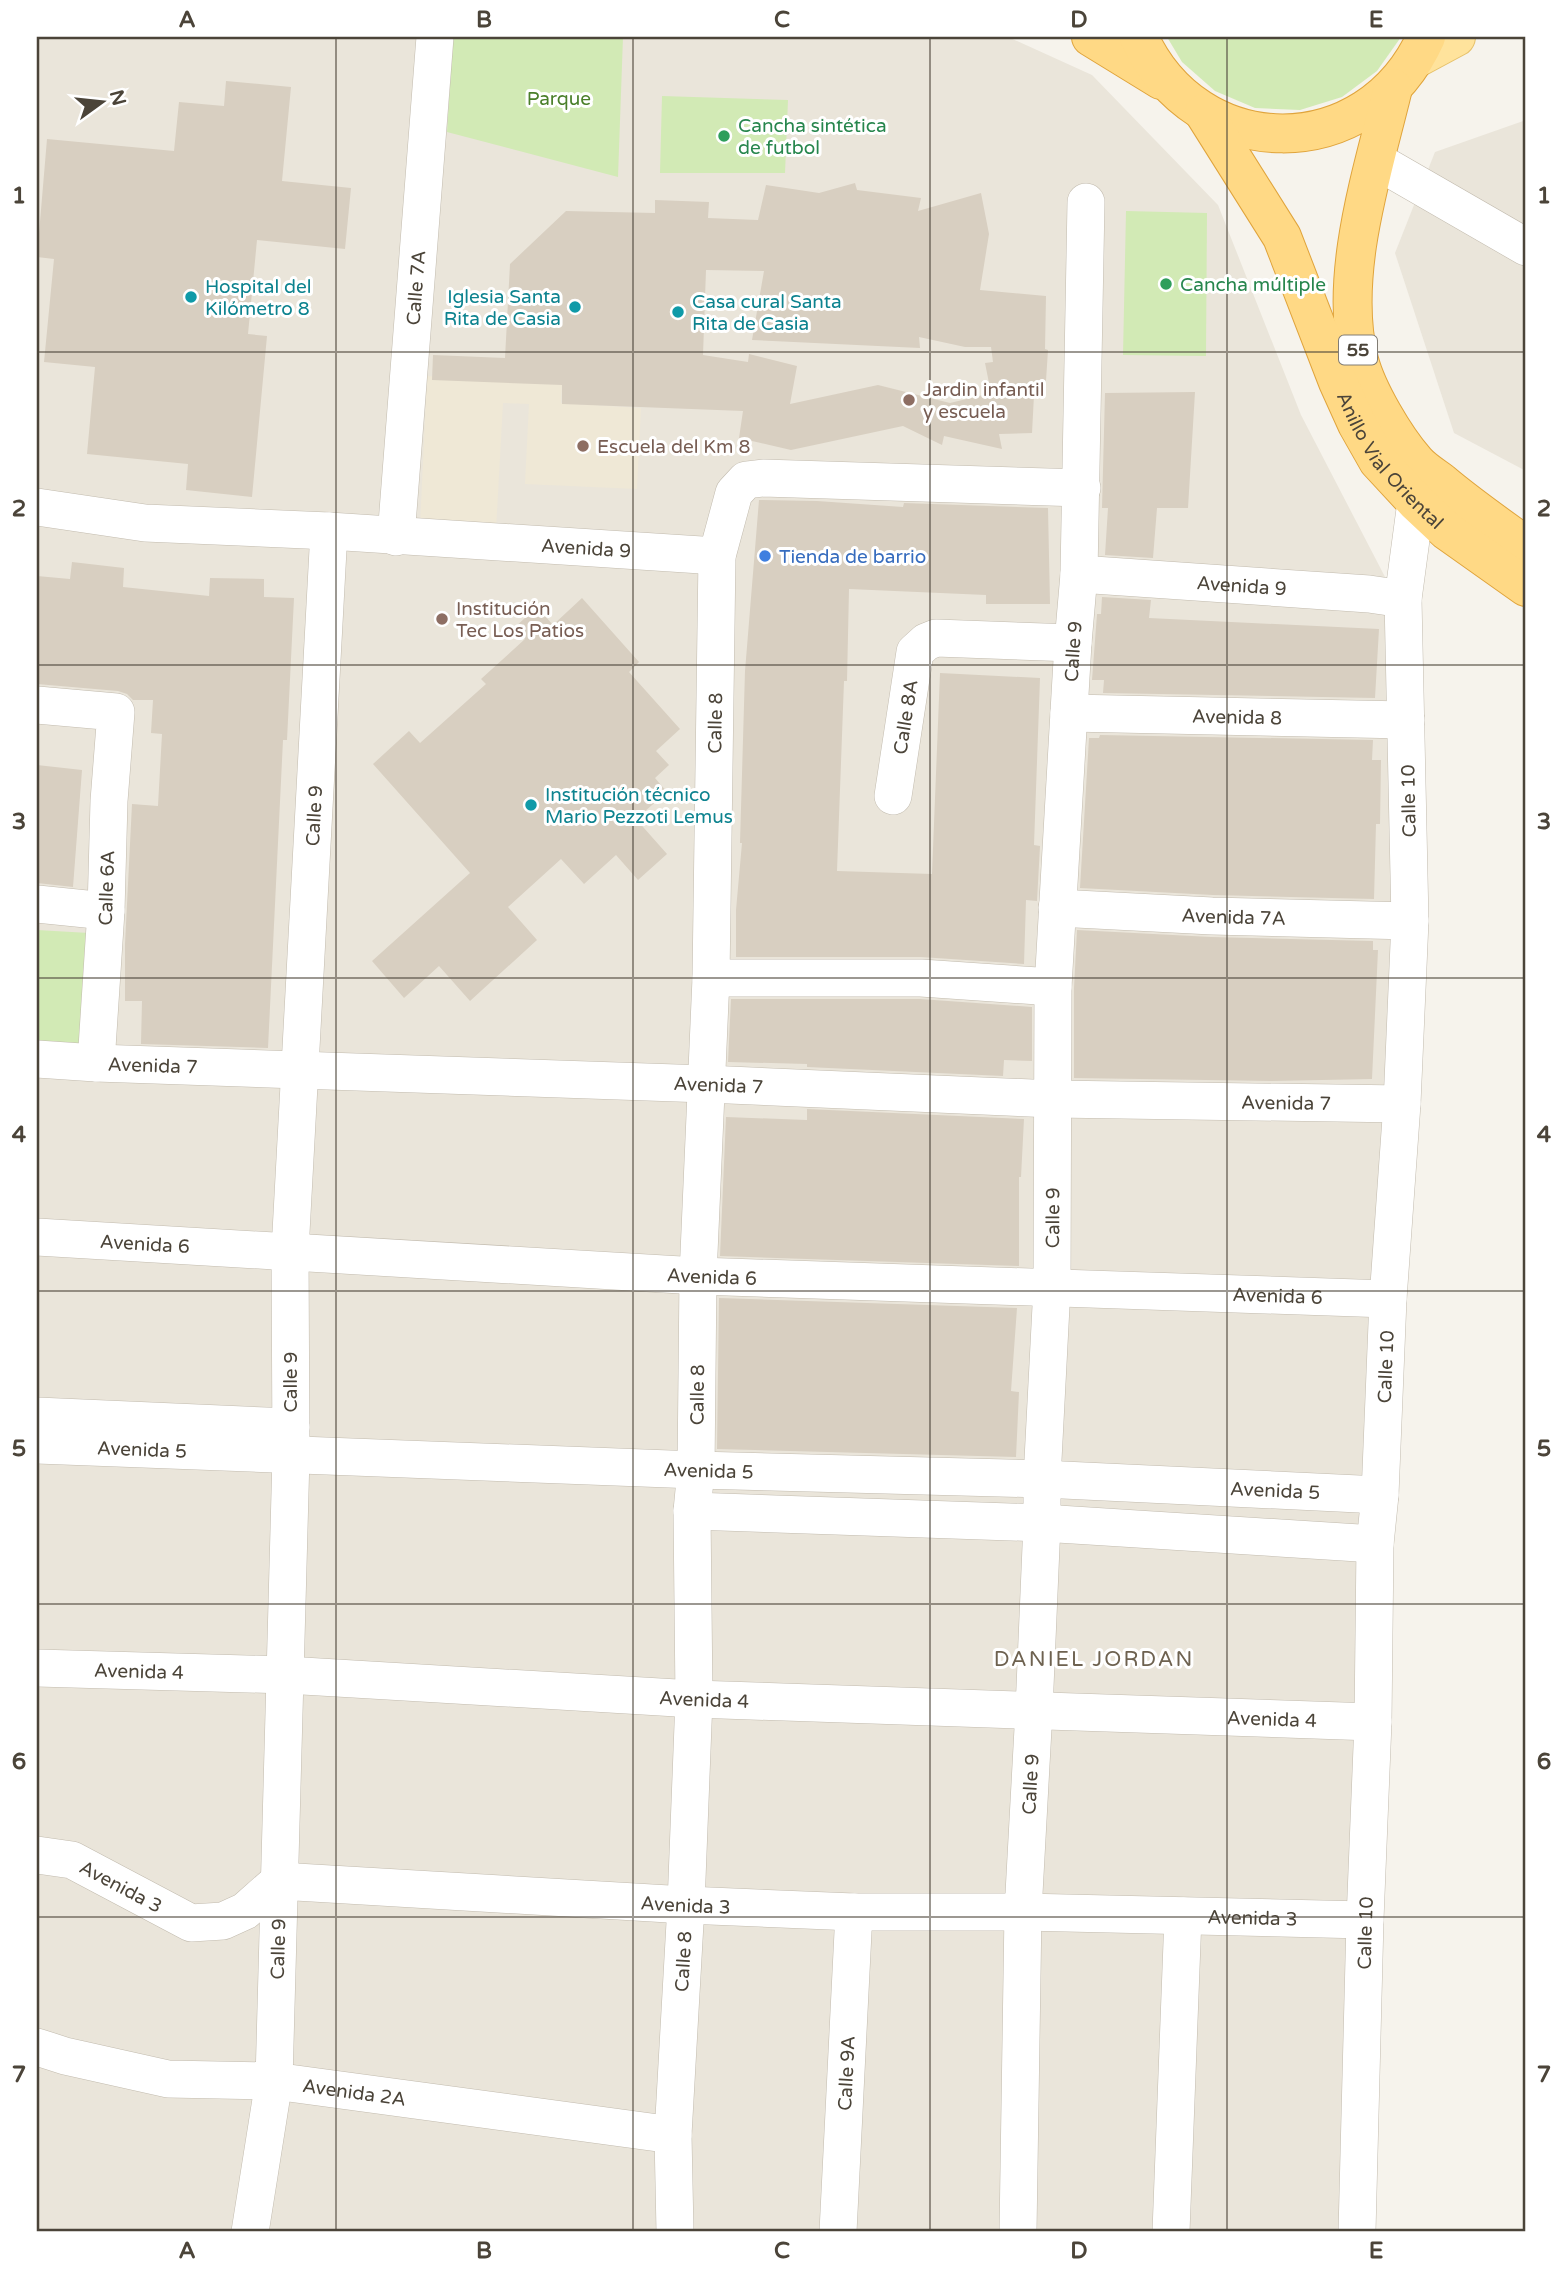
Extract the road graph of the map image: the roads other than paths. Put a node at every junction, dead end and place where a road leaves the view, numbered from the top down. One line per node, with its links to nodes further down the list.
1 (435, 37): 16 (street, Calle 7A)
2 (1091, 37): 6 (highway, 55)
3 (1139, 37): 6 (highway, 55)
4 (1456, 37): 5 (main road)
5 (1421, 47): 7 (highway, 55)
6 (1169, 85): 8 (highway, 55)
7 (1393, 88): 8 (highway, 55); 9 (highway, Anillo Vial Oriental / 55)
8 (1204, 113): 13 (highway, Anillo Vial Oriental / 55)
9 (1375, 160): 11 (street); 17 (highway, Anillo Vial Oriental / 55)
10 (1086, 202): 12 (street, Calle 9)
11 (1526, 247)
12 (1082, 488): 18 (street); 19 (street, Calle 9)
13 (1416, 502): 20 (highway, Anillo Vial Oriental / 55); 21 (street, Calle 10)
14 (37, 507): 15 (street, Avenida 9)
15 (329, 531): 16 (street, Avenida 9); 35 (street, Calle 9)
16 (396, 537): 18 (street, Avenida 9)
17 (1526, 546)
18 (717, 556): 31 (street, Calle 8)
19 (1079, 574): 21 (street, Avenida 9); 22 (street, Calle 9)
20 (1526, 587)
21 (1403, 598): 25 (street, Calle 10)
22 (1073, 643): 24 (street, Calle 9); 26 (street, Calle 8A)
23 (37, 705): 29 (street, Calle 6A)
24 (1069, 713): 25 (street, Avenida 8); 28 (street, Calle 9)
25 (1406, 720): 30 (street, Calle 10)
26 (893, 796)
27 (37, 904): 29 (street)
28 (1057, 908): 30 (street, Avenida 7A); 32 (street, Calle 9)
29 (106, 911): 34 (street, Calle 6A)
30 (1410, 921): 38 (street, Calle 10)
31 (710, 978): 32 (street); 36 (street, Calle 8)
32 (1053, 987): 37 (street, Calle 9)
33 (37, 1059): 34 (street, Avenida 7)
34 (96, 1063): 35 (street, Avenida 7)
35 (300, 1069): 36 (street, Avenida 7); 40 (street, Calle 9)
36 (706, 1084): 37 (street, Avenida 7); 41 (street, Calle 8)
37 (1054, 1099): 38 (street, Avenida 7); 42 (street, Calle 9)
38 (1402, 1104): 43 (street, Calle 10)
39 (37, 1237): 40 (street, Avenida 6)
40 (290, 1251): 41 (street, Avenida 6); 45 (street, Calle 9)
41 (698, 1276): 42 (street, Avenida 6); 47 (street, Calle 8)
42 (1052, 1287): 43 (street, Avenida 6); 48 (street, Calle 9)
43 (1388, 1299): 49 (street, Calle 10)
44 (37, 1416): 45 (street, Avenida 5)
45 (291, 1442): 46 (street, Avenida 5); 47 (street, Avenida 5); 54 (street, Calle 9)
46 (37, 1445)
47 (696, 1470): 48 (street, Avenida 5); 50 (street, Calle 8)
48 (1042, 1479): 49 (street, Avenida 5); 51 (street, Calle 9)
49 (1380, 1495): 52 (street, Calle 10)
50 (692, 1511): 51 (street); 55 (street, Calle 8)
51 (1042, 1523): 52 (street); 56 (street, Calle 9)
52 (1375, 1544): 57 (street, Calle 10)
53 (37, 1668): 54 (street, Avenida 4)
54 (286, 1675): 55 (street, Avenida 4); 59 (street, Calle 9)
55 (694, 1699): 56 (street, Avenida 4); 60 (street, Calle 8)
56 (1034, 1710): 57 (street, Avenida 4); 62 (street, Calle 9)
57 (1373, 1722): 64 (street, Calle 10)
58 (37, 1855): 59 (street, Avenida 3)
59 (279, 1881): 60 (street, Avenida 3); 66 (street, Calle 9)
60 (686, 1905): 61 (street, Avenida 3); 67 (street, Calle 8)
61 (854, 1912): 62 (street, Avenida 3); 70 (street, Calle 9A)
62 (1023, 1912): 63 (street, Avenida 3); 71 (street, Calle 9)
63 (1183, 1916): 64 (street, Avenida 3); 72 (street)
64 (1364, 1920): 73 (street, Calle 10)
65 (37, 2047): 66 (street, Avenida 2A)
66 (274, 2081): 67 (street, Avenida 2A); 68 (street, Calle 9)
67 (673, 2135): 69 (street, Calle 8)
68 (250, 2232)
69 (675, 2232)
70 (838, 2232)
71 (1018, 2232)
72 (1171, 2232)
73 (1357, 2232)

